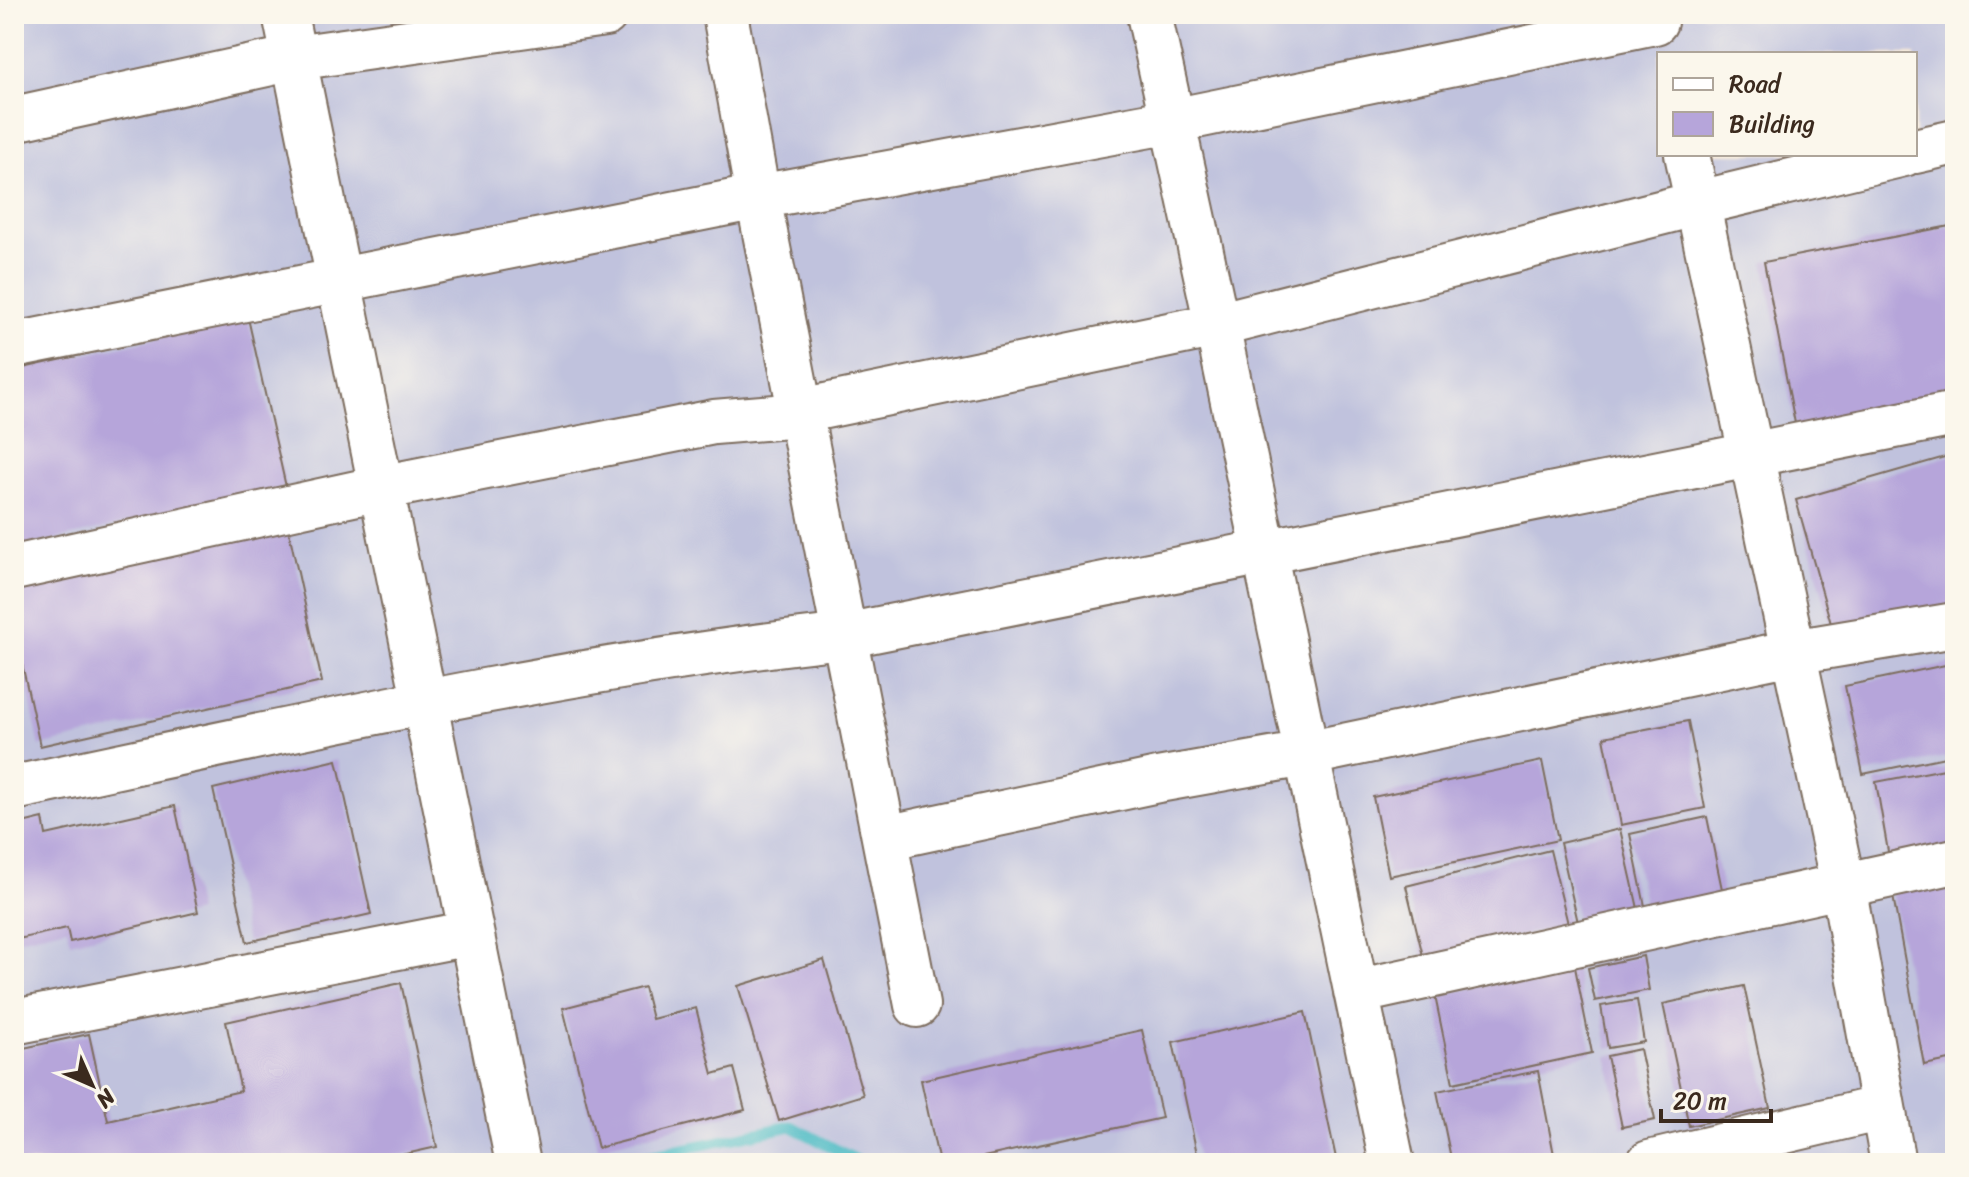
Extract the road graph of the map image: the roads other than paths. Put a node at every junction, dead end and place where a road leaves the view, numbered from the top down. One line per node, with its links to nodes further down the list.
1 (285, 14): 6 (street)
2 (605, 14): 6 (street)
3 (725, 14): 13 (street)
4 (1149, 14): 8 (street)
5 (1657, 30): 8 (street)
6 (294, 58): 7 (street); 15 (street)
7 (14, 119)
8 (1172, 121): 13 (street); 16 (street)
9 (1955, 142): 10 (street)
10 (1917, 151)
11 (1687, 156): 14 (street)
12 (1896, 156): 14 (street)
13 (758, 197): 15 (street); 19 (street)
14 (1699, 203): 16 (street); 20 (street)
15 (339, 280): 17 (street); 21 (street)
16 (1217, 325): 19 (street); 22 (street)
17 (14, 345)
18 (1955, 414): 20 (street)
19 (800, 415): 21 (street); 25 (street)
20 (1753, 455): 22 (street); 26 (street)
21 (380, 488): 23 (street); 27 (street)
22 (1263, 552): 25 (street); 28 (street)
23 (14, 568)
24 (1955, 625): 26 (street)
25 (844, 636): 27 (street); 30 (street)
26 (1793, 652): 28 (street); 32 (street)
27 (424, 701): 29 (street); 33 (street)
28 (1305, 754): 30 (street); 34 (street)
29 (14, 788)
30 (885, 838): 35 (street)
31 (1955, 861): 32 (street)
32 (1843, 885): 34 (street); 37 (street)
33 (470, 933): 36 (street); 38 (street)
34 (1356, 992): 39 (street)
35 (917, 1005)
36 (14, 1022)
37 (1882, 1108): 40 (street); 41 (street)
38 (518, 1163)
39 (1392, 1163)
40 (1649, 1163)
41 (1893, 1163)

